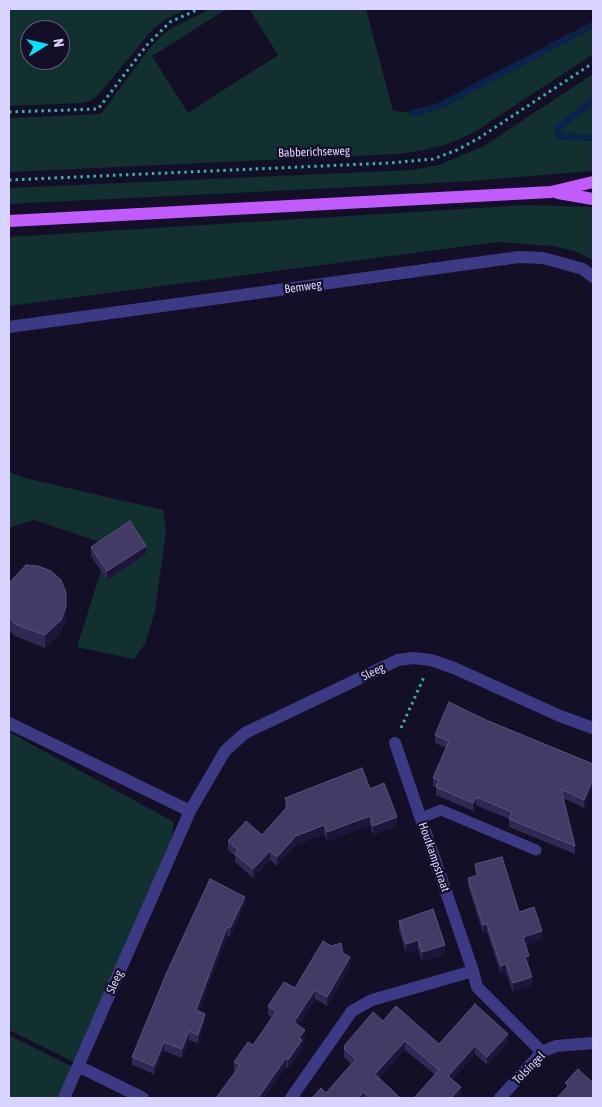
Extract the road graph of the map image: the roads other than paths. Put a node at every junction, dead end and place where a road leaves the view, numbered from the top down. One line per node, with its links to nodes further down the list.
1 (593, 182): 2 (main road)
2 (551, 192): 3 (main road); 4 (main road)
3 (593, 198)
4 (9, 221)
5 (593, 277): 6 (street, Bemweg)
6 (9, 327)
7 (9, 722): 10 (street)
8 (593, 728): 10 (street, Sleeg)
9 (395, 743): 11 (street, Houtkampstraat)
10 (190, 811): 16 (street, Sleeg)
11 (421, 818): 12 (lane); 13 (street, Houtkampstraat)
12 (536, 850)
13 (473, 971): 15 (street, Houtkampstraat); 19 (street)
14 (593, 1043): 15 (street, Tolsingel)
15 (542, 1052): 20 (street, Tolsingel)
16 (78, 1066): 17 (street, Sleeg); 18 (street)
17 (64, 1098)
18 (143, 1098)
19 (291, 1098)
20 (500, 1098)

